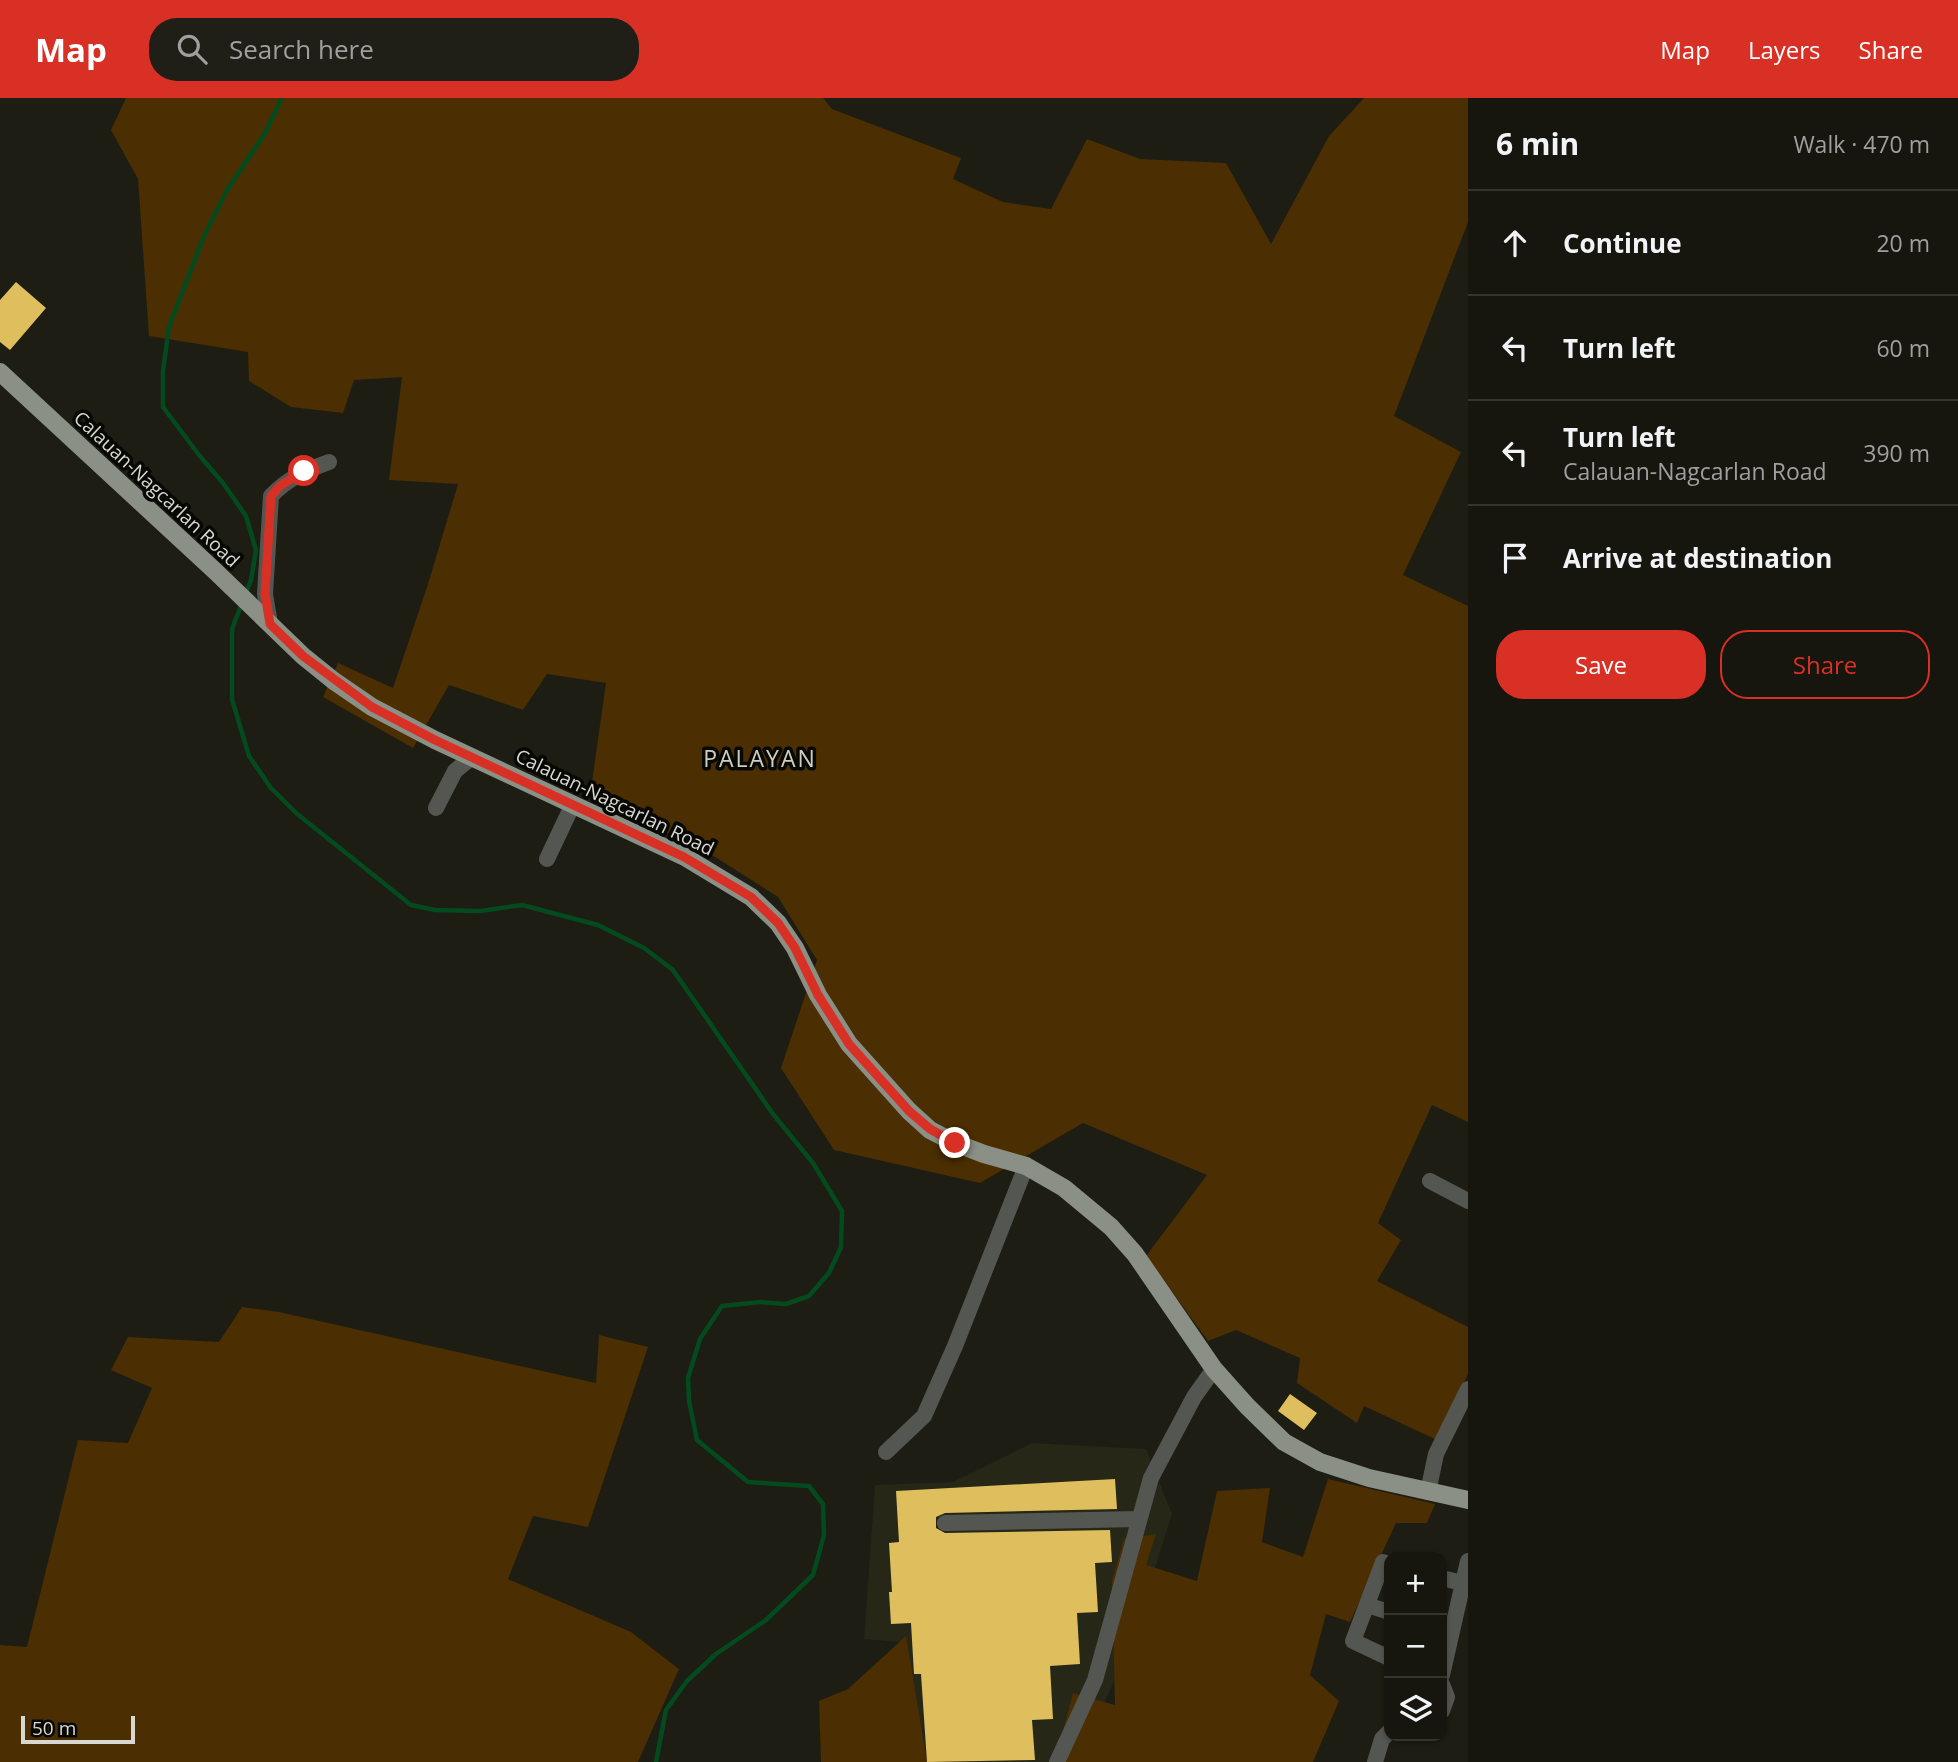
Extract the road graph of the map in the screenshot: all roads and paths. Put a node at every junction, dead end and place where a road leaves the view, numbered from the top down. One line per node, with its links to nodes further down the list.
1 (0, 372): 3 (main road, Calauan-Nagcarlan Road)
2 (329, 461): 3 (street)
3 (264, 617): 4 (main road, Calauan-Nagcarlan Road)
4 (472, 757): 5 (main road, Calauan-Nagcarlan Road); 6 (street)
5 (573, 804): 7 (street); 8 (main road, Calauan-Nagcarlan Road)
6 (436, 808)
7 (547, 859)
8 (1026, 1166): 11 (main road, Calauan-Nagcarlan Road); 13 (street)
9 (1430, 1181): 10 (street)
10 (1468, 1200)
11 (1214, 1369): 14 (main road, Calauan-Nagcarlan Road); 16 (street)
12 (1468, 1389): 14 (street)
13 (886, 1452)
14 (1428, 1492): 15 (main road, Calauan-Nagcarlan Road)
15 (1468, 1500)
16 (1138, 1520): 17 (street); 27 (street)
17 (945, 1523)
18 (1468, 1561): 21 (street)
19 (1384, 1562): 22 (street)
20 (1447, 1579): 21 (street)
21 (1462, 1583): 24 (street)
22 (1367, 1605): 23 (street); 25 (street)
23 (1384, 1610)
24 (1447, 1630)
25 (1384, 1656)
26 (1384, 1737): 28 (street)
27 (1057, 1762)
28 (1375, 1762)

